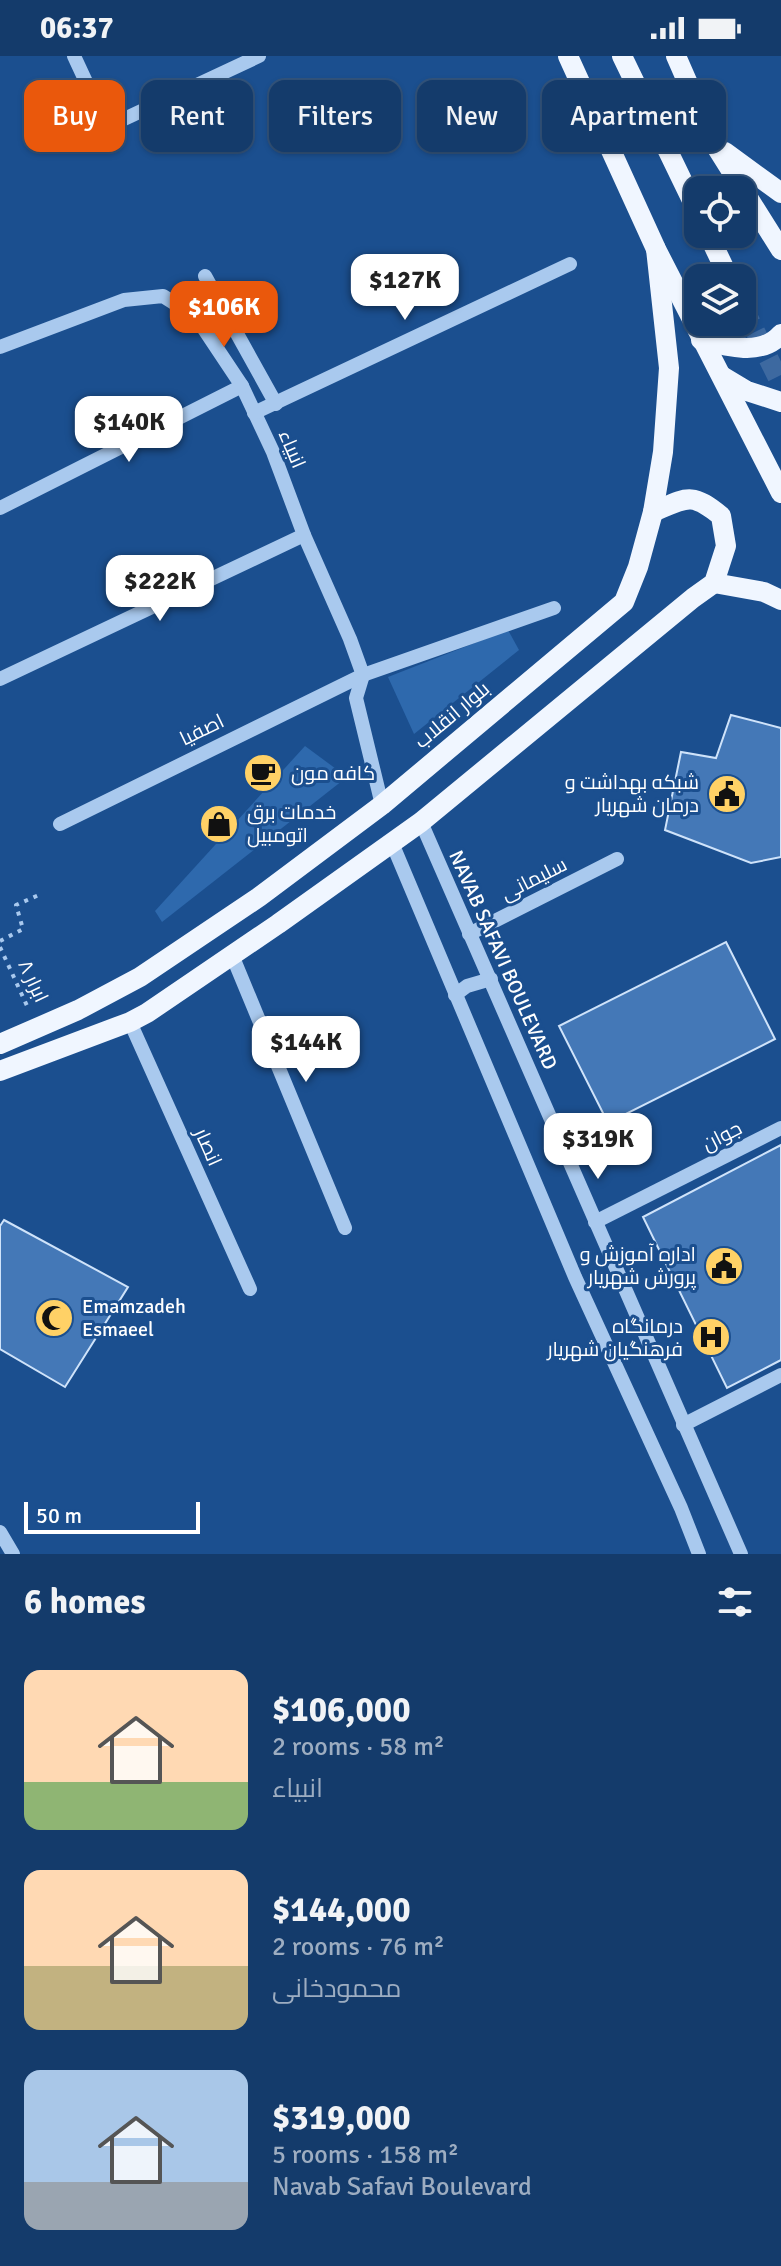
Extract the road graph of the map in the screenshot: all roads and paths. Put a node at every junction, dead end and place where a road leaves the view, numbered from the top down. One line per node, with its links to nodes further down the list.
1 (74, 56): 2 (street)
2 (259, 56)
3 (568, 56): 11 (main road)
4 (622, 56): 9 (main road)
5 (676, 56): 6 (main road)
6 (687, 80)
7 (719, 152): 12 (main road)
8 (725, 152): 10 (main road)
9 (684, 184)
10 (781, 193)
11 (656, 249): 16 (main road); 25 (main road, بلوار انقلاب)
12 (781, 250)
13 (570, 264): 21 (street)
14 (205, 276): 21 (street)
15 (781, 334): 16 (main road)
16 (701, 340): 18 (main road)
17 (0, 347): 19 (street, انبیاء)
18 (722, 376): 20 (main road); 23 (main road)
19 (242, 386): 22 (street, انبیاء); 24 (street)
20 (781, 402)
21 (276, 404): 22 (street)
22 (254, 413): 26 (street, انبیاء)
23 (781, 493)
24 (0, 508)
25 (653, 512): 27 (main road); 32 (main road, بلوار انقلاب)
26 (304, 535): 30 (street, انبیاء); 31 (street)
27 (714, 583): 28 (main road); 33 (main road)
28 (781, 600)
29 (554, 608): 30 (street, اصفیا)
30 (363, 675): 32 (street, انبیاء); 34 (street, اصفیا)
31 (0, 679)
32 (382, 805): 44 (main road, بلوار انقلاب)
33 (421, 822): 35 (main road); 38 (street, NAVAB SAFAVI BOULEVARD)
34 (60, 824)
35 (392, 843): 40 (main road); 42 (street)
36 (617, 859): 38 (street, سلیمانی)
37 (41, 894): 39 (path, ابرار ۸)
38 (469, 934): 41 (street, NAVAB SAFAVI BOULEVARD)
39 (0, 944): 44 (path, ابرار ۸)
40 (232, 955): 43 (main road); 49 (street)
41 (491, 979): 42 (street); 48 (street, NAVAB SAFAVI BOULEVARD)
42 (455, 995): 54 (street)
43 (130, 1022): 46 (main road); 50 (street, انصار)
44 (38, 1028): 45 (main road, بلوار انقلاب)
45 (0, 1044)
46 (0, 1071)
47 (781, 1128): 48 (street, جوان)
48 (595, 1222): 52 (street, NAVAB SAFAVI BOULEVARD)
49 (345, 1228)
50 (250, 1289)
51 (781, 1375): 52 (street)
52 (683, 1425): 56 (street, NAVAB SAFAVI BOULEVARD)
53 (0, 1532): 55 (street)
54 (696, 1553)
55 (13, 1554)
56 (741, 1554)

